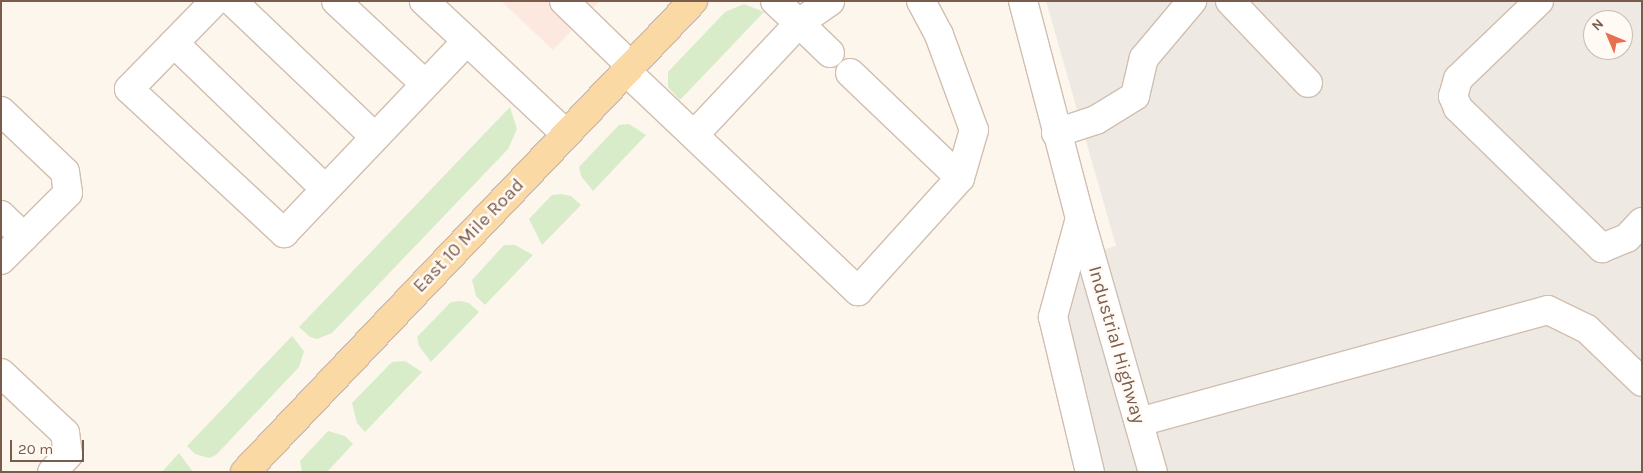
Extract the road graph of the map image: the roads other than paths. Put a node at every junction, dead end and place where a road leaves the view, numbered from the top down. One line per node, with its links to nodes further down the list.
1 (215, 1): 16 (street)
2 (232, 1): 26 (street)
3 (336, 1): 21 (street)
4 (424, 1): 15 (street)
5 (564, 1): 18 (street)
6 (693, 1): 18 (main road, East 10 Mile Road)
7 (775, 1): 14 (street)
8 (830, 1): 14 (street)
9 (921, 1): 27 (street)
10 (1023, 1): 23 (street, Industrial Highway)
11 (1192, 1): 23 (street)
12 (1230, 1): 20 (street)
13 (1539, 1): 31 (street)
14 (800, 23): 17 (street); 25 (street)
15 (467, 41): 21 (street); 24 (street)
16 (174, 43): 28 (street); 28 (street)
17 (830, 53)
18 (629, 68): 24 (main road, East 10 Mile Road); 25 (street)
19 (850, 73): 27 (street)
20 (1308, 83)
21 (425, 84): 26 (street)
22 (1, 110): 32 (street)
23 (1056, 133): 30 (street, Industrial Highway)
24 (566, 134): 38 (main road, East 10 Mile Road)
25 (694, 135): 27 (street)
26 (375, 137): 28 (street)
27 (960, 178)
28 (326, 189)
29 (1, 215): 32 (street)
30 (1080, 218): 36 (street, Industrial Highway); 39 (street, Industrial Highway)
31 (1642, 222)
32 (24, 237): 33 (street)
33 (1, 260)
34 (1, 373): 37 (street)
35 (1642, 382): 36 (street)
36 (1139, 422): 40 (street, Industrial Highway)
37 (52, 472)
38 (245, 472)
39 (1090, 472)
40 (1153, 472)

